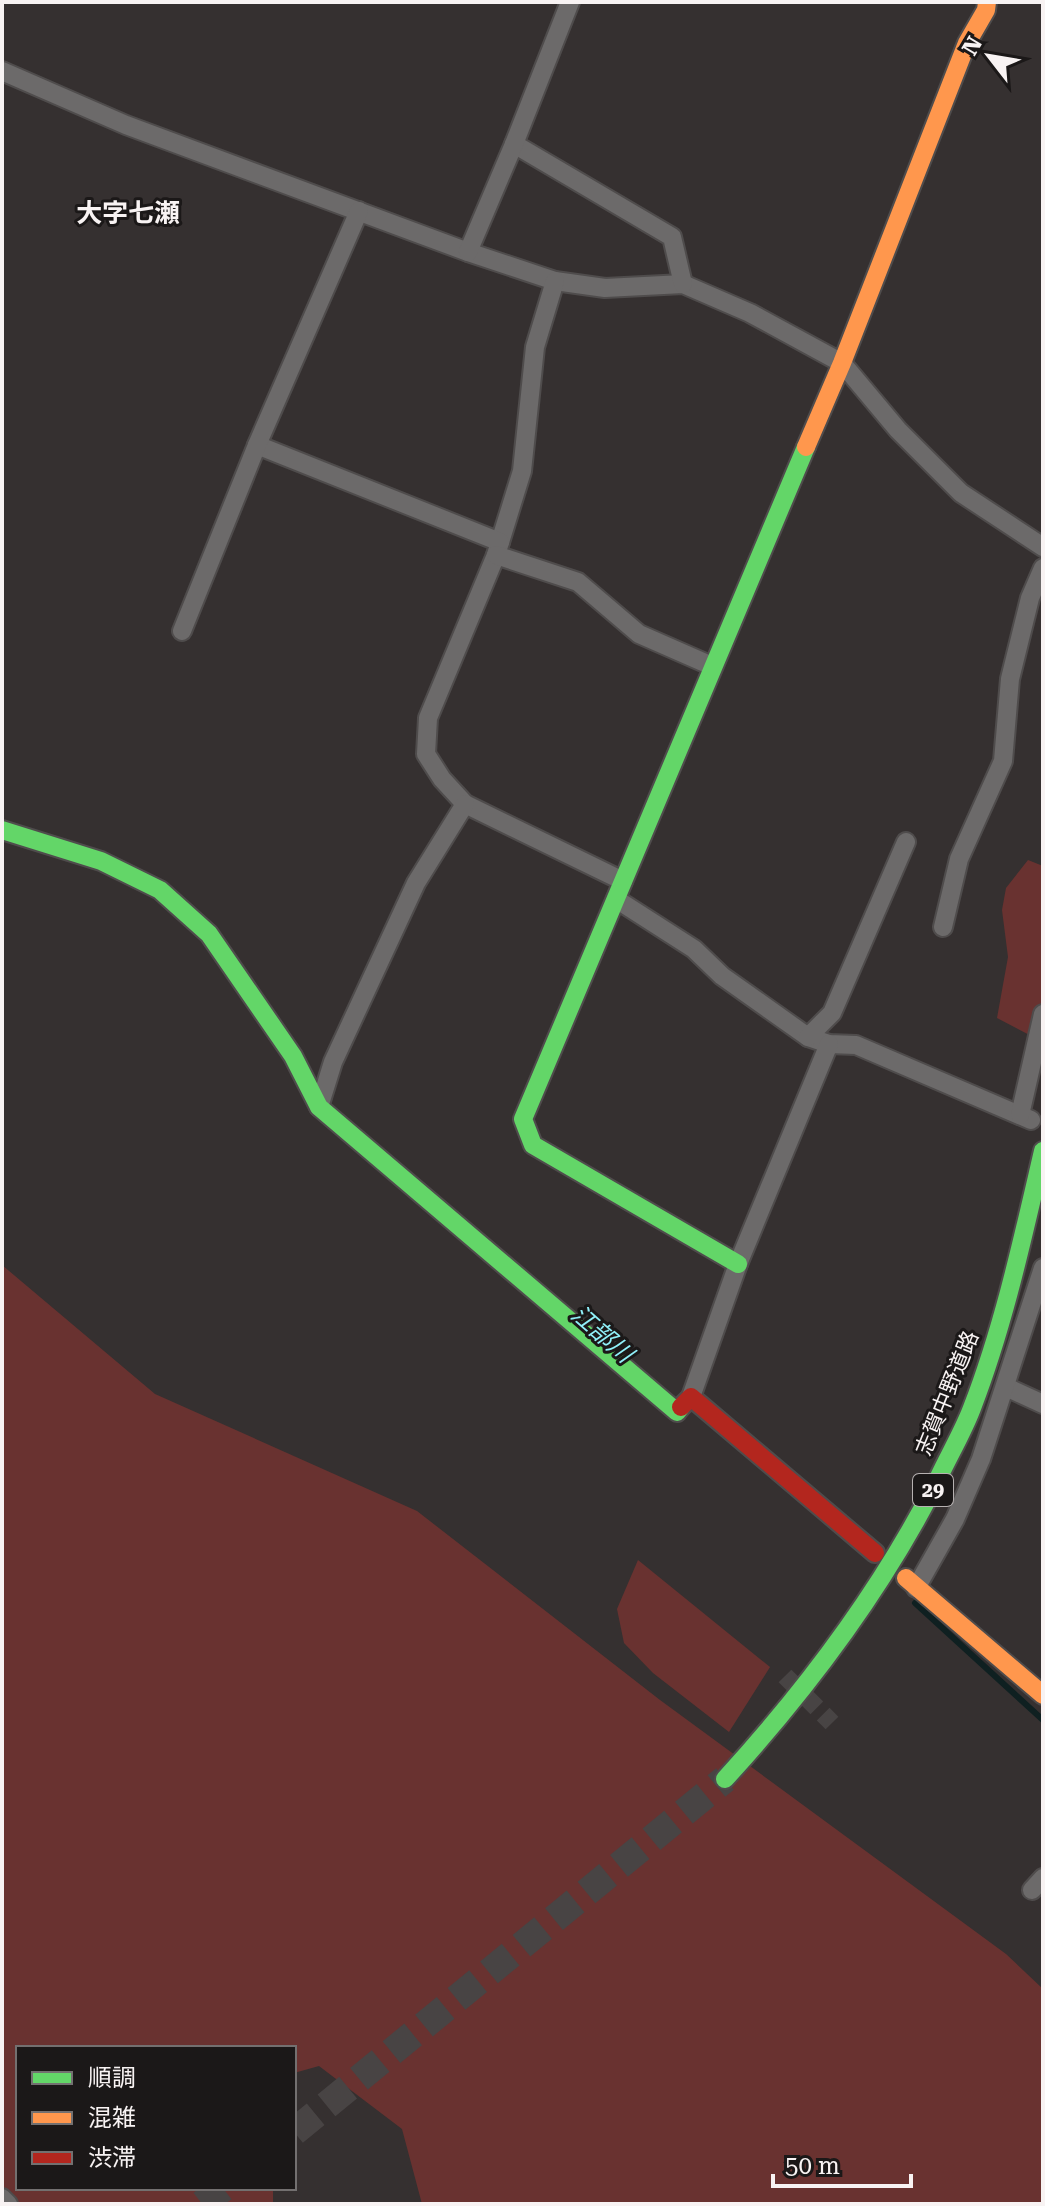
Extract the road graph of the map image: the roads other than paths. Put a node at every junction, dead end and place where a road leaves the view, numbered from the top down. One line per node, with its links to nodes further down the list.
1 (570, 2): 4 (street)
2 (987, 2): 9 (street)
3 (2, 71): 5 (street)
4 (514, 144): 6 (street); 8 (street)
5 (359, 211): 6 (street); 10 (street)
6 (468, 252): 7 (street)
7 (555, 281): 8 (street); 12 (street)
8 (683, 284): 9 (street)
9 (842, 363): 11 (street); 15 (street)
10 (257, 445): 12 (street); 14 (street)
11 (1043, 547)
12 (498, 548): 15 (street); 16 (street)
13 (1043, 568): 20 (street)
14 (182, 631)
15 (712, 666): 19 (street)
16 (465, 804): 19 (street); 24 (street)
17 (2, 830): 24 (street)
18 (906, 842): 22 (street)
19 (620, 890): 22 (street); 26 (street)
20 (943, 927)
21 (1043, 1014): 23 (street)
22 (808, 1037): 23 (street)
23 (829, 1044): 26 (street)
24 (319, 1107): 29 (street)
25 (1043, 1151): 33 (street, 志賀中野道路 / 29)
26 (738, 1264): 29 (street)
27 (1043, 1268): 28 (street)
28 (1006, 1387): 30 (street); 32 (street)
29 (691, 1397): 31 (street)
30 (1043, 1404)
31 (875, 1553)
32 (1043, 1695)
33 (725, 1779)
34 (2, 2198): 35 (street)
35 (8, 2204)

